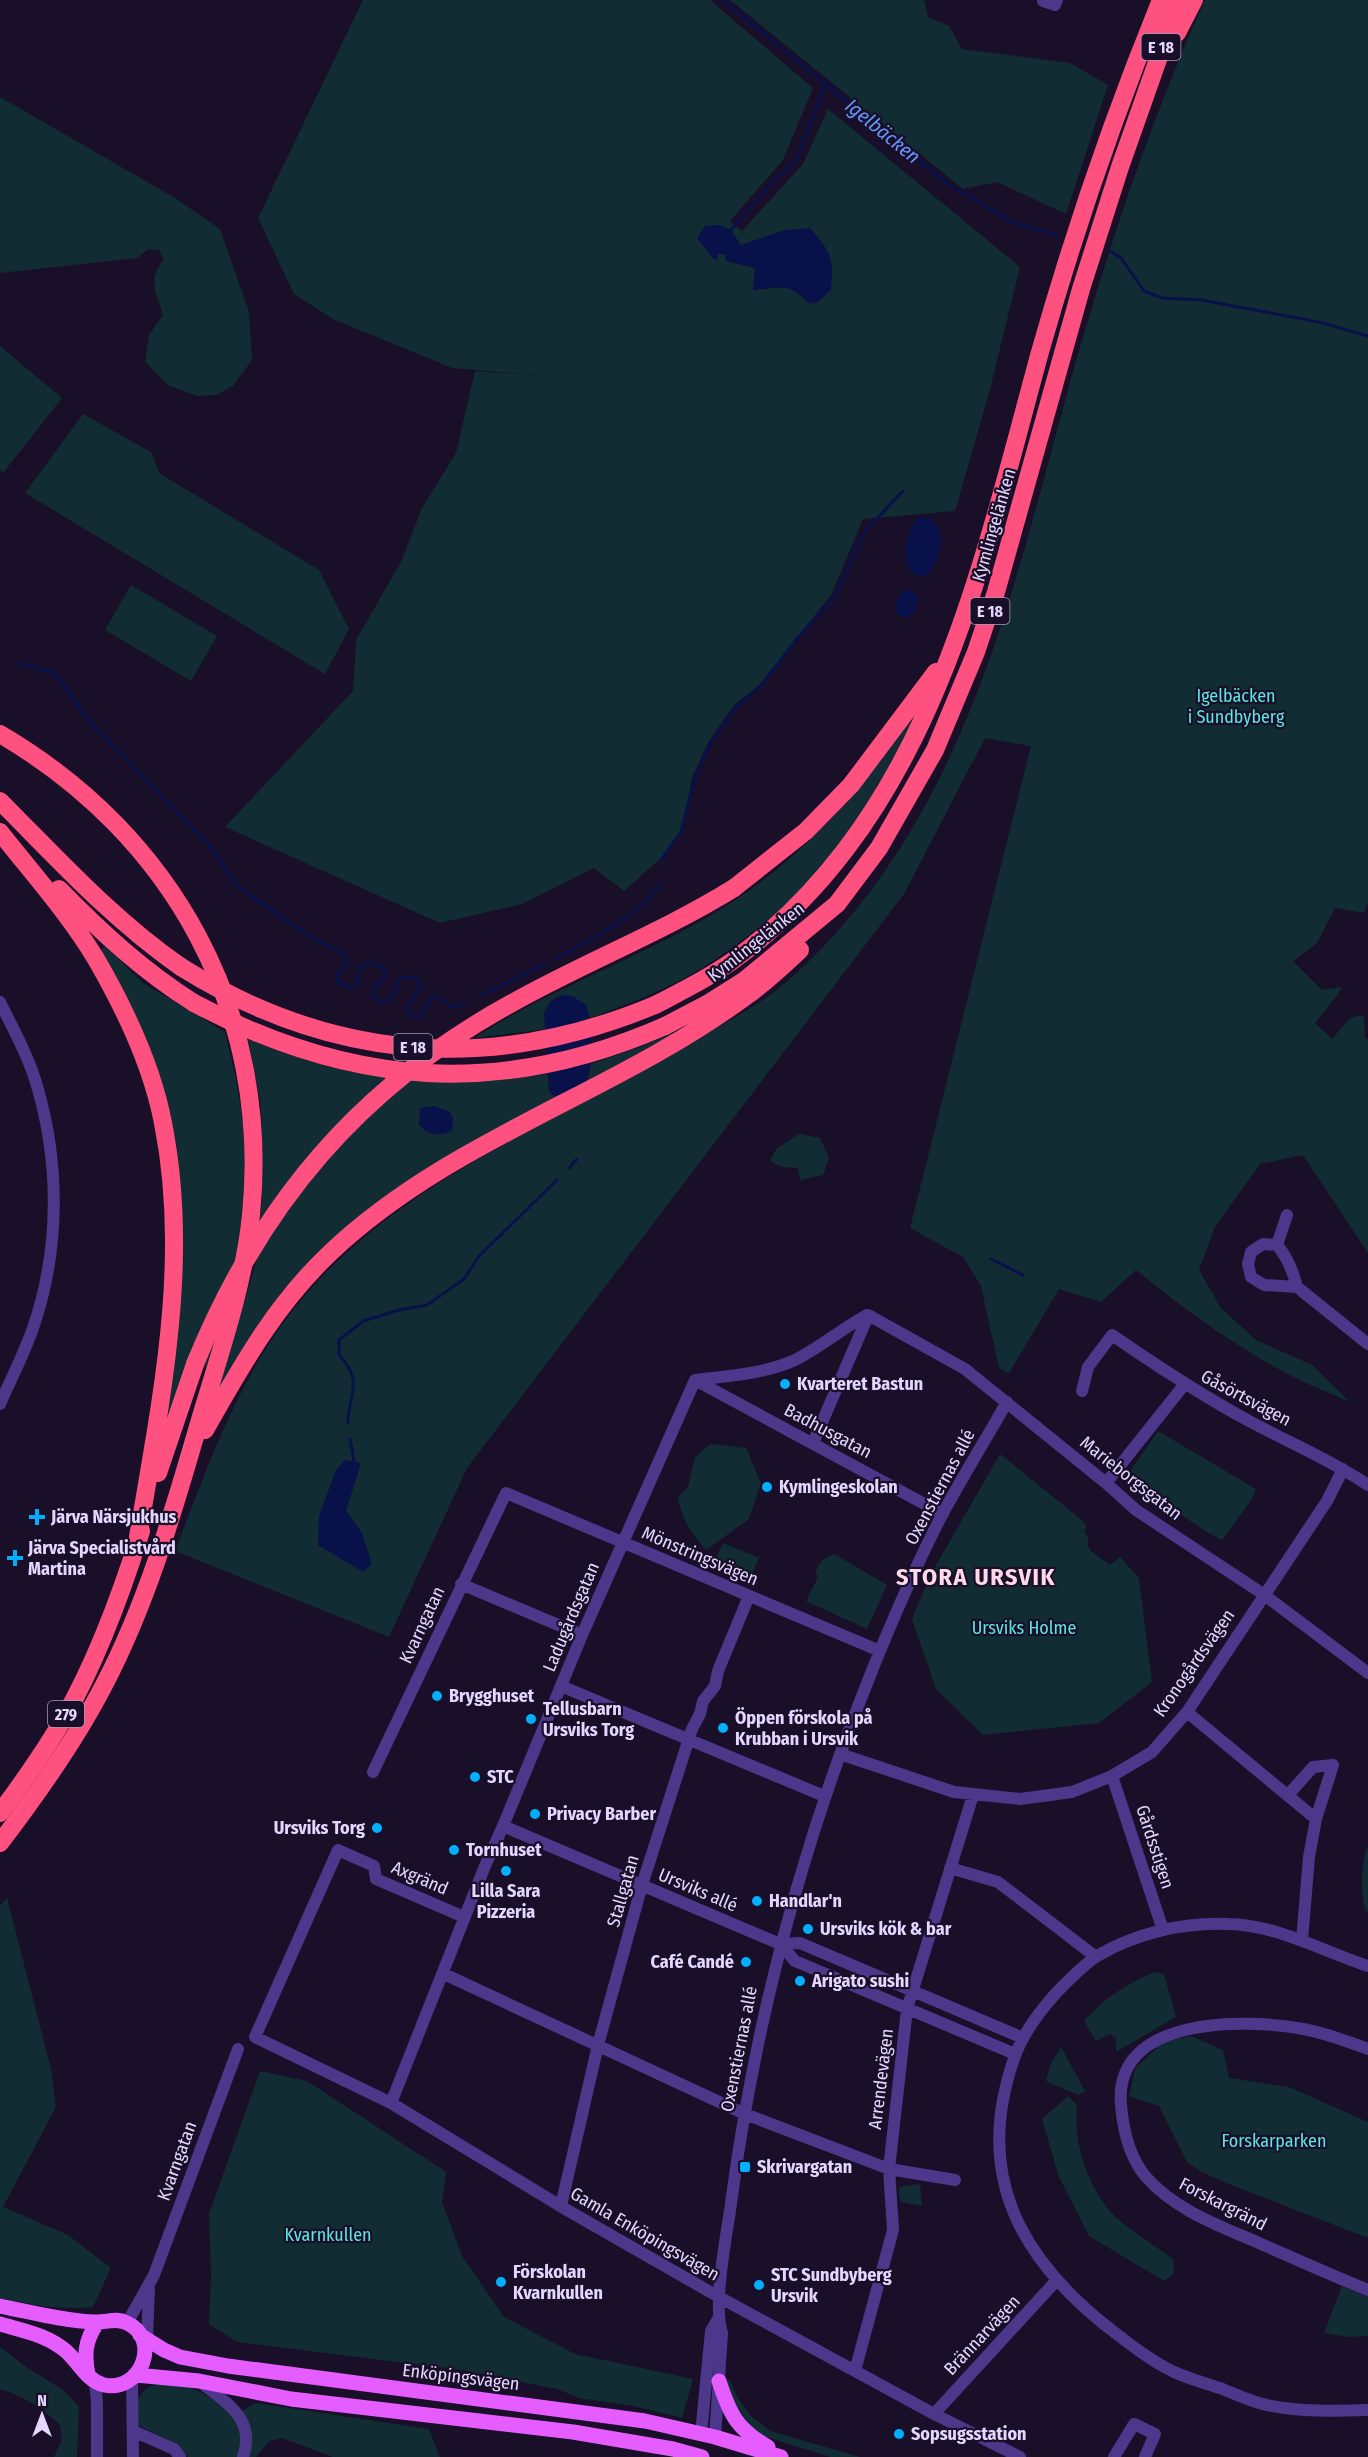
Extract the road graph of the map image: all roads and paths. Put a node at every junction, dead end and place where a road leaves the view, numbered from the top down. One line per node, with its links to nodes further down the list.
1 (1154, 0): 5 (highway)
2 (1161, 0): 5 (highway, Kymlingelänken / E 18)
3 (1179, 0): 6 (highway, Kymlingelänken / E 18)
4 (1194, 0): 6 (highway)
5 (1128, 83): 7 (highway, Kymlingelänken / E 18)
6 (1146, 97): 11 (highway, Kymlingelänken / E 18)
7 (955, 646): 9 (highway, Kymlingelänken / E 18, bridge); 30 (highway, 279, bridge)
8 (0, 734): 24 (highway)
9 (0, 801)
10 (0, 832): 11 (highway, Kymlingelänken / E 18, bridge); 30 (highway)
11 (837, 904): 24 (highway)
12 (0, 1002): 22 (street)
13 (1287, 1215): 14 (street)
14 (1277, 1245): 15 (street); 15 (street)
15 (1297, 1287): 17 (street)
16 (870, 1316): 18 (street); 21 (street, Marieborgsgatan); 23 (street)
17 (1368, 1344)
18 (695, 1380): 23 (street, Badhusgatan); 31 (street, Ladugårdsgatan)
19 (1184, 1385): 20 (street, Gåsörtsvägen); 25 (street, Gåsörtsvägen); 26 (street)
20 (1082, 1391)
21 (1007, 1402): 26 (street, Marieborgsgatan); 29 (street, Oxenstiernas allé)
22 (0, 1404)
23 (813, 1443): 29 (street, Badhusgatan)
24 (189, 1456): 50 (highway, 279)
25 (1343, 1469): 27 (street, Gåsörtsvägen); 33 (street, Kronogårdsvägen)
26 (1106, 1482): 33 (street, Marieborgsgatan)
27 (1368, 1485)
28 (506, 1493): 31 (street, Mönstringsvägen); 32 (street, Kvarngatan)
29 (943, 1514): 36 (street, Oxenstiernas allé)
30 (137, 1543): 47 (highway, 279)
31 (622, 1543): 34 (street, Mönstringsvägen); 35 (street, Ladugårdsgatan)
32 (461, 1584): 35 (street); 42 (street, Kvarngatan)
33 (1263, 1594): 37 (street, Marieborgsgatan); 39 (street, Kronogårdsvägen)
34 (749, 1596): 36 (street, Mönstringsvägen); 40 (street, Stallgatan)
35 (582, 1635): 38 (street, Ladugårdsgatan)
36 (880, 1651): 41 (street, Oxenstiernas allé)
37 (1368, 1673)
38 (561, 1686): 40 (street); 49 (street, Ladugårdsgatan)
39 (1186, 1712): 43 (street, Kronogårdsvägen); 45 (street)
40 (689, 1740): 46 (street); 52 (street, Stallgatan)
41 (840, 1754): 44 (street, Kronogårdsvägen); 46 (street, Oxenstiernas allé)
42 (373, 1772)
43 (1112, 1776): 44 (street, Kronogårdsvägen); 54 (street, Gårdsstigen)
44 (973, 1795): 51 (street, Arrendevägen)
45 (1288, 1795): 48 (street); 48 (street)
46 (824, 1796): 56 (street, Oxenstiernas allé)
47 (0, 1813)
48 (1316, 1819): 55 (street)
49 (503, 1826): 52 (street, Ursviks allé); 53 (street, Ladugårdsgatan)
50 (0, 1843)
51 (950, 1868): 58 (street); 62 (street, Arrendevägen)
52 (642, 1885): 56 (street, Ursviks allé); 66 (street, Stallgatan)
53 (464, 1917): 61 (street, Ladugårdsgatan); 64 (street, Axgränd)
54 (1163, 1930): 55 (street); 58 (street)
55 (1302, 1940): 59 (street)
56 (780, 1944): 57 (street, Ursviks allé); 60 (street, Ursviks allé); 71 (street, Oxenstiernas allé)
57 (826, 1954): 60 (street); 62 (street, Ursviks allé)
58 (1096, 1957): 65 (street)
59 (1368, 1966)
60 (820, 1971): 63 (street, Ursviks allé)
61 (444, 1974): 66 (street); 70 (street, Ladugårdsgatan)
62 (912, 1992): 63 (street, Arrendevägen); 65 (street, Ursviks allé)
63 (907, 2009): 69 (street, Ursviks allé); 72 (street, Arrendevägen)
64 (255, 2037): 70 (street, Gamla Enköpingsvägen)
65 (1023, 2038): 69 (street)
66 (598, 2045): 71 (street); 74 (street, Stallgatan)
67 (238, 2049): 76 (street, Kvarngatan)
68 (1368, 2049): 77 (street, Forskargränd)
69 (1015, 2054): 75 (street)
70 (391, 2103): 74 (street, Gamla Enköpingsvägen)
71 (745, 2114): 72 (street); 78 (street, Oxenstiernas allé)
72 (889, 2169): 73 (street); 85 (street, Arrendevägen)
73 (955, 2180)
74 (561, 2206): 78 (street, Gamla Enköpingsvägen)
75 (1056, 2281): 90 (street); 91 (street, Brännarvägen)
76 (149, 2284): 82 (street); 84 (street)
77 (1368, 2290)
78 (719, 2297): 80 (street, Oxenstiernas allé); 85 (street, Gamla Enköpingsvägen)
79 (0, 2306): 81 (main road)
80 (718, 2319): 88 (street, Oxenstiernas allé); 93 (street, Oxenstiernas allé)
81 (97, 2322): 82 (main road); 87 (main road)
82 (128, 2323): 84 (main road)
83 (0, 2324): 87 (main road)
84 (143, 2337): 86 (main road); 93 (main road, Enköpingsvägen)
85 (855, 2371): 91 (street, Gamla Enköpingsvägen)
86 (134, 2377): 87 (main road); 89 (main road); 92 (street)
87 (91, 2378): 94 (street)
88 (719, 2381): 93 (street, Oxenstiernas allé); 99 (main road)
89 (199, 2382): 97 (street); 98 (main road)
90 (1368, 2410)
91 (934, 2414): 100 (street, Gamla Enköpingsvägen)
92 (133, 2431): 95 (street); 96 (street)
93 (708, 2435): 98 (main road); 99 (main road, Enköpingsvägen)
94 (97, 2457)
95 (133, 2457)
96 (180, 2457)
97 (243, 2457)
98 (704, 2457)
99 (782, 2457)
100 (1020, 2457)
101 (1114, 2457): 102 (street)
102 (1144, 2457)

